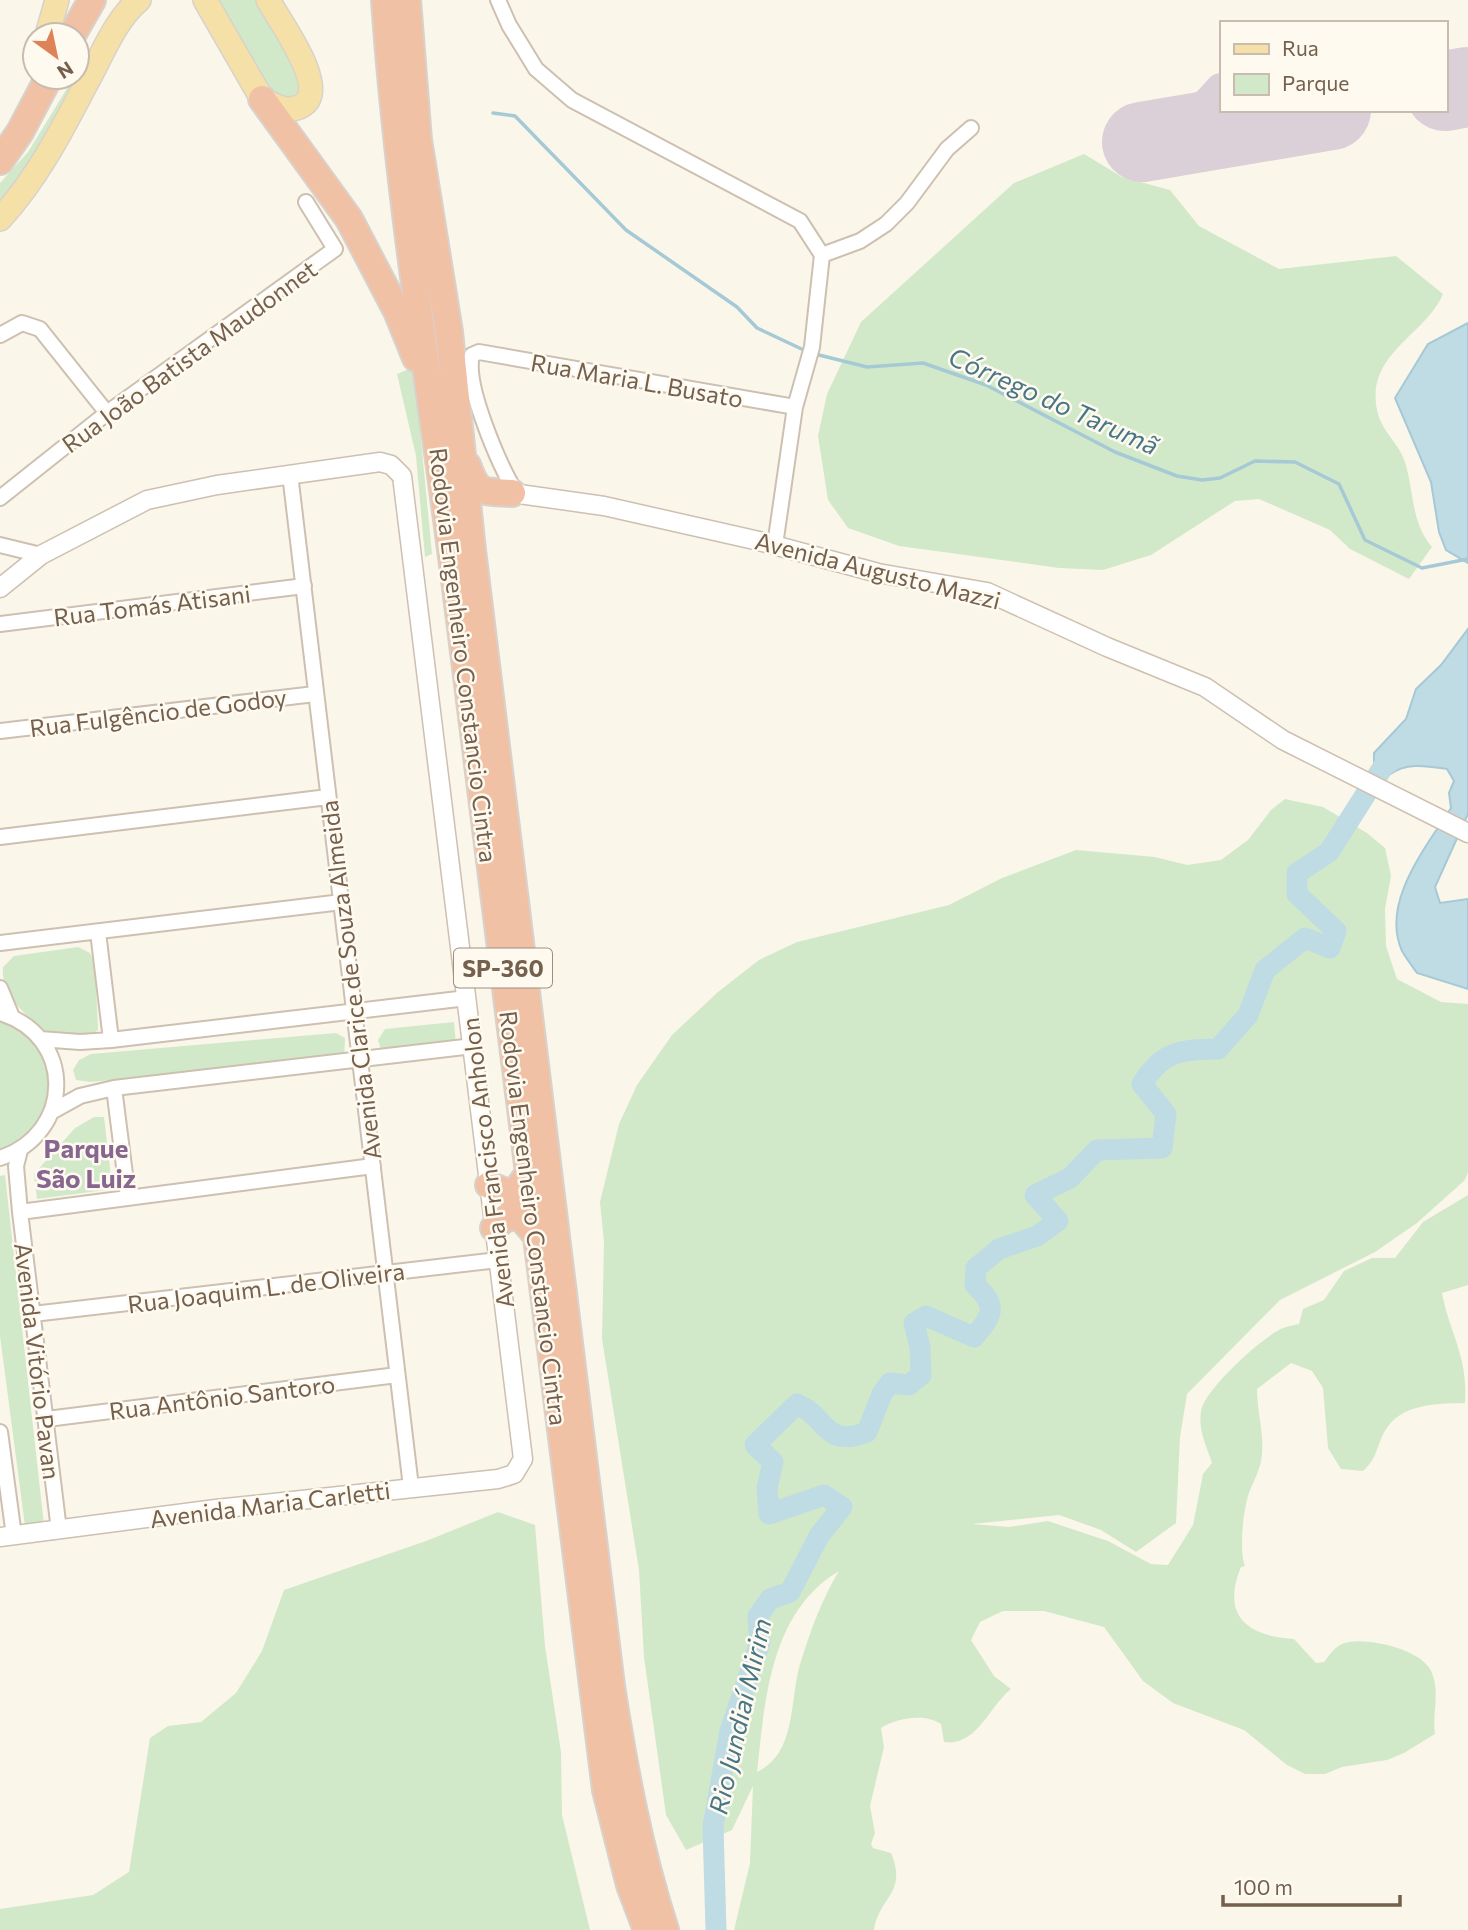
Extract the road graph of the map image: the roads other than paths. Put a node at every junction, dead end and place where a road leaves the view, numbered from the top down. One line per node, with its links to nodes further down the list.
1 (57, 0): 11 (main road)
2 (92, 0): 12 (highway)
3 (139, 0): 22 (main road)
4 (192, 0): 13 (main road)
5 (205, 0): 13 (main road)
6 (268, 0): 14 (main road)
7 (280, 0): 14 (main road)
8 (385, 0): 25 (highway, Rodovia Engenheiro Constancio Cintra / SP-360)
9 (407, 0): 28 (highway, Rodovia Engenheiro Constancio Cintra / SP-360)
10 (498, 0): 23 (street)
11 (51, 21)
12 (80, 21)
13 (219, 23): 17 (main road)
14 (286, 33): 17 (main road)
15 (30, 91): 19 (main road)
16 (42, 91): 20 (highway)
17 (262, 99): 25 (highway)
18 (971, 128): 23 (street)
19 (0, 150)
20 (0, 161)
21 (306, 202): 27 (street, Rua João Batista Maudonnet)
22 (0, 219)
23 (822, 255): 26 (street)
24 (0, 335): 27 (street)
25 (430, 393): 60 (highway, Rodovia Engenheiro Constancio Cintra / SP-360)
26 (795, 407): 30 (street, Rua Maria L. Busato); 33 (street)
27 (107, 413): 31 (street, Rua João Batista Maudonnet)
28 (459, 425): 30 (highway); 34 (highway, Rodovia Engenheiro Constancio Cintra / SP-360)
29 (290, 474): 35 (street); 36 (street, Avenida Clarice de Souza Almeida); 48 (street, Avenida Francisco Anholon)
30 (514, 493): 33 (street, Avenida Augusto Mazzi); 34 (highway)
31 (0, 498)
32 (0, 545): 35 (street)
33 (775, 545): 42 (street, Avenida Augusto Mazzi)
34 (472, 550): 77 (highway, Rodovia Engenheiro Constancio Cintra / SP-360)
35 (41, 555): 37 (street)
36 (304, 586): 38 (street, Rua Tomás Atisani); 39 (street, Avenida Clarice de Souza Almeida)
37 (0, 588)
38 (0, 624)
39 (315, 694): 40 (street, Rua Fulgêncio de Godoy); 41 (street, Avenida Clarice de Souza Almeida)
40 (0, 731)
41 (328, 797): 43 (street); 44 (street, Avenida Clarice de Souza Almeida)
42 (1467, 832)
43 (0, 837)
44 (342, 902): 45 (street); 49 (street, Avenida Clarice de Souza Almeida)
45 (98, 932): 46 (street); 52 (street)
46 (0, 943)
47 (0, 989): 50 (street)
48 (467, 999): 49 (street); 53 (street, Avenida Francisco Anholon)
49 (355, 1011): 52 (street); 54 (street, Avenida Clarice de Souza Almeida)
50 (6, 1015): 51 (street)
51 (40, 1039): 52 (street); 56 (street)
52 (111, 1040)
53 (473, 1046): 54 (street); 61 (street, Avenida Francisco Anholon)
54 (361, 1059): 55 (street); 59 (street, Avenida Clarice de Souza Almeida)
55 (114, 1088): 56 (street); 62 (street)
56 (51, 1112): 57 (street)
57 (20, 1150): 58 (street); 63 (street, Avenida Vitório Pavan)
58 (0, 1158)
59 (373, 1166): 62 (street); 67 (street, Avenida Clarice de Souza Almeida)
60 (529, 1173): 61 (highway); 65 (highway, Rodovia Engenheiro Constancio Cintra / SP-360)
61 (489, 1185): 64 (street, Avenida Francisco Anholon)
62 (128, 1198): 63 (street)
63 (20, 1212): 68 (street, Avenida Vitório Pavan)
64 (494, 1228): 65 (highway); 66 (street, Avenida Francisco Anholon)
65 (537, 1236): 76 (highway, Rodovia Engenheiro Constancio Cintra / SP-360)
66 (498, 1260): 67 (street, Rua Joaquim L. de Oliveira); 72 (street, Avenida Francisco Anholon)
67 (385, 1273): 68 (street, Rua Joaquim L. de Oliveira); 69 (street, Avenida Clarice de Souza Almeida)
68 (33, 1314): 70 (street, Avenida Vitório Pavan)
69 (397, 1376): 70 (street, Rua Antônio Santoro); 73 (street, Avenida Clarice de Souza Almeida)
70 (47, 1419): 74 (street, Avenida Vitório Pavan)
71 (0, 1432): 75 (street, Avenida Vitório Pavan)
72 (522, 1466): 73 (street, Avenida Maria Carletti)
73 (411, 1487): 74 (street, Avenida Maria Carletti)
74 (59, 1530): 75 (street, Avenida Maria Carletti)
75 (7, 1537)
76 (647, 1930)
77 (665, 1930)

